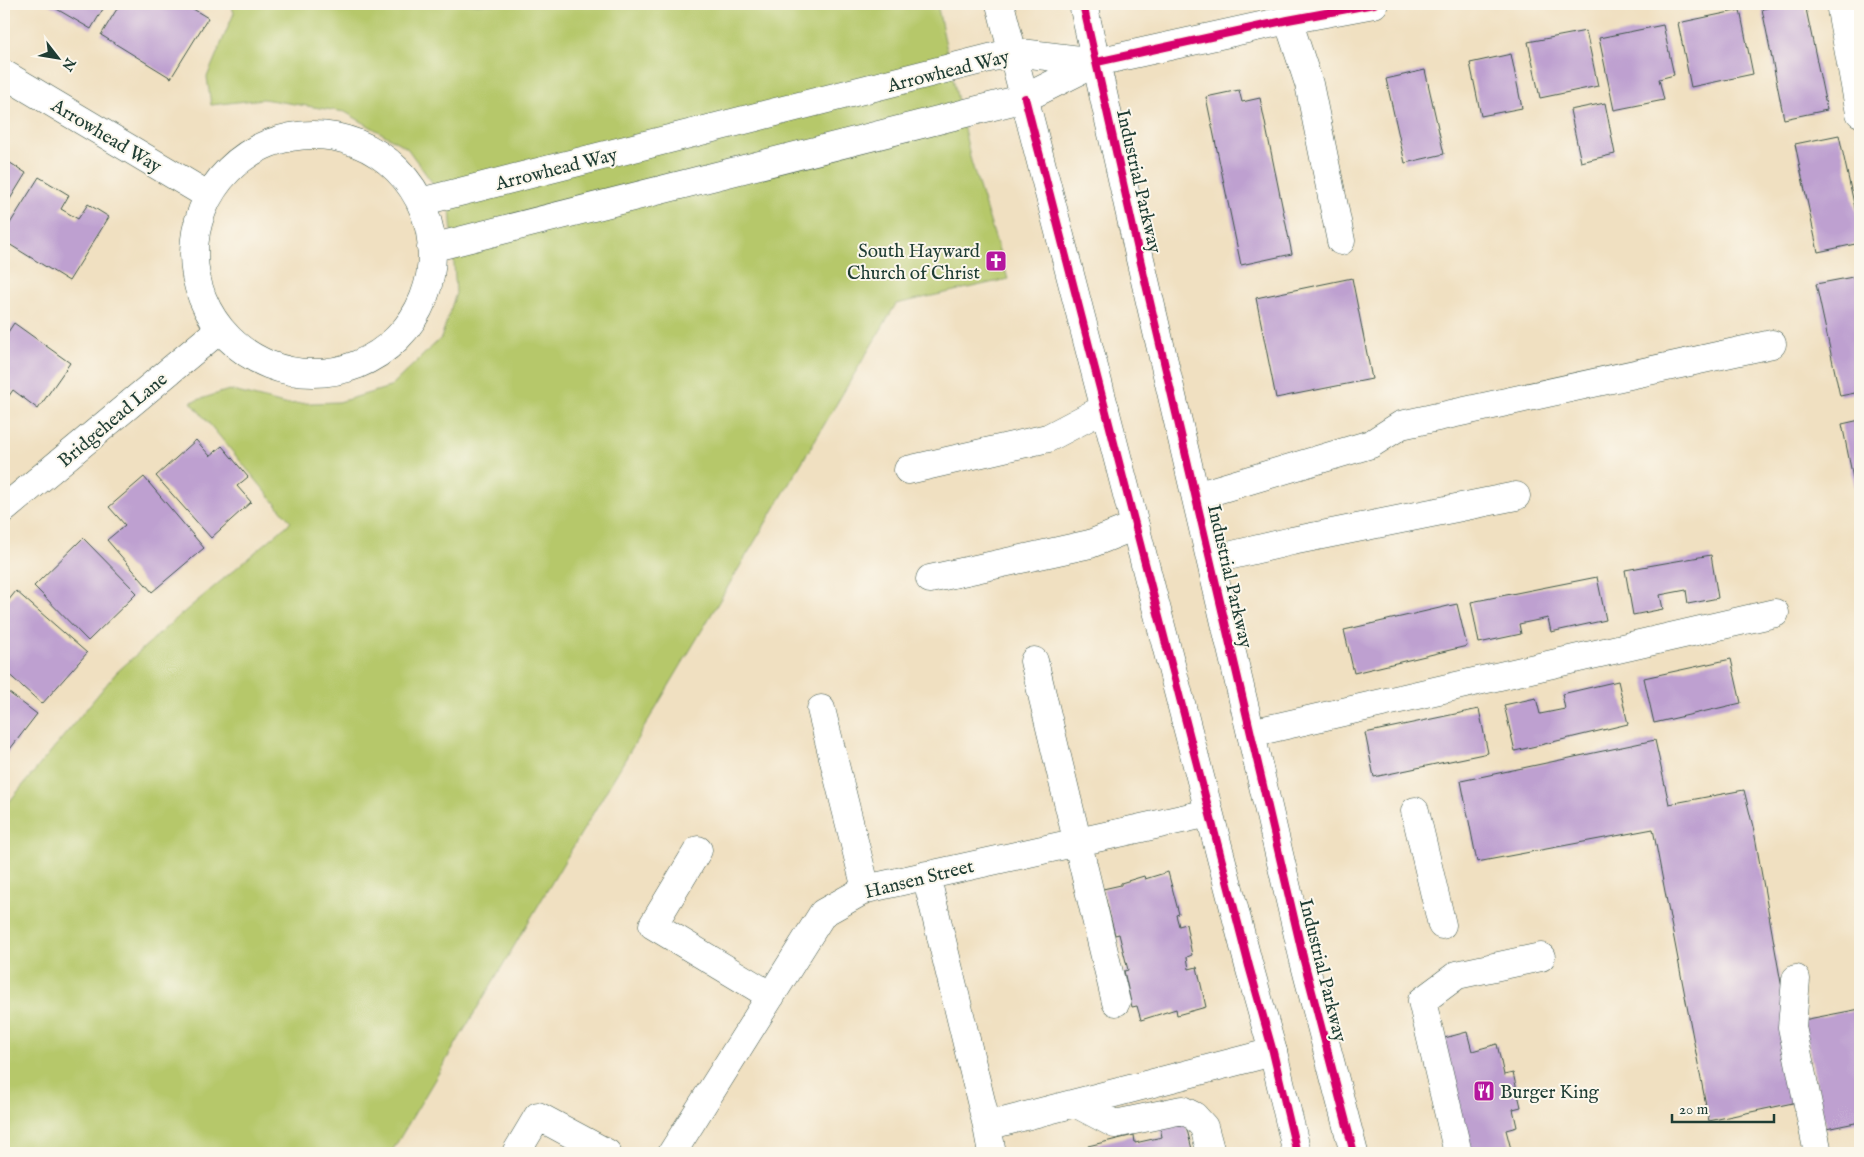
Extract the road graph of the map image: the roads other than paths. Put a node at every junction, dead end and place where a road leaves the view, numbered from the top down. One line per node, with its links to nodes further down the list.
1 (1000, 4): 6 (street)
2 (1083, 4): 7 (street, Industrial Parkway)
3 (1374, 4): 5 (street)
4 (1840, 4): 10 (street)
5 (1288, 20): 7 (street); 13 (street)
6 (1013, 52): 7 (street, Arrowhead Way); 9 (street); 12 (street, Arrowhead Way)
7 (1097, 62): 9 (street); 19 (street, Industrial Parkway)
8 (4, 74): 11 (street, Arrowhead Way)
9 (1025, 98): 14 (street); 17 (street)
10 (1860, 113)
11 (210, 196): 12 (street); 15 (street)
12 (420, 202): 14 (street)
13 (1341, 241)
14 (431, 248): 15 (street)
15 (220, 329): 21 (street, Bridgehead Lane)
16 (1772, 344): 19 (street)
17 (1105, 408): 18 (street); 22 (street)
18 (908, 470)
19 (1196, 496): 23 (street, Industrial Parkway)
20 (1516, 496): 23 (street)
21 (4, 509)
22 (1135, 526): 24 (street); 30 (street)
23 (1211, 560): 28 (street, Industrial Parkway)
24 (930, 579)
25 (1775, 613): 28 (street)
26 (1034, 661): 31 (street)
27 (821, 709): 34 (street)
28 (1251, 733): 49 (street, Industrial Parkway)
29 (1415, 811): 35 (street)
30 (1209, 813): 31 (street, Hansen Street); 40 (street)
31 (1078, 842): 33 (street, Hansen Street); 39 (street)
32 (698, 850): 38 (street)
33 (926, 875): 34 (street, Hansen Street); 42 (street)
34 (866, 888): 38 (street, Hansen Street)
35 (1442, 925)
36 (1541, 958): 50 (street)
37 (1796, 979): 51 (street)
38 (771, 996): 45 (street, Hansen Street)
39 (1116, 1002)
40 (1273, 1052): 41 (street); 48 (street)
41 (1075, 1103): 42 (street); 47 (street)
42 (987, 1126): 46 (street)
43 (516, 1153): 44 (street)
44 (607, 1153)
45 (672, 1153)
46 (992, 1153)
47 (1211, 1153)
48 (1297, 1153)
49 (1354, 1153)
50 (1458, 1153)
51 (1818, 1153)

